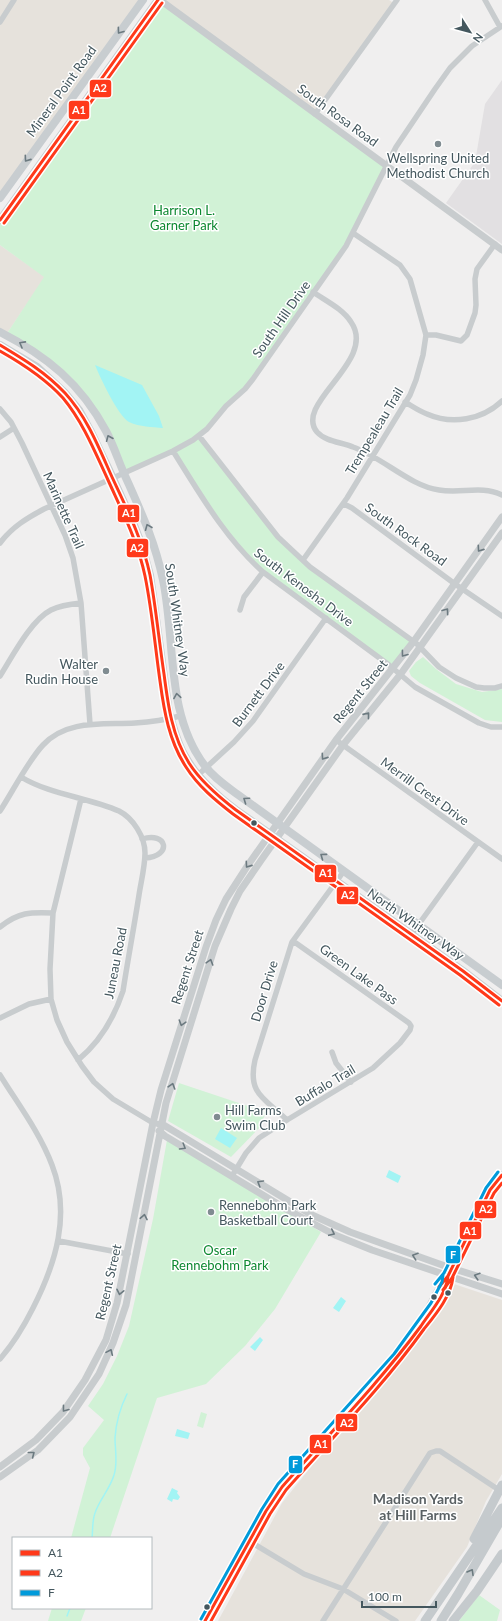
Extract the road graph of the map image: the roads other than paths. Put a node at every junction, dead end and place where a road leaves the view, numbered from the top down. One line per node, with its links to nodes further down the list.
1 (14, 0): 6 (street)
2 (143, 0): 10 (main road, Mineral Point Road, one-way to 10)
3 (159, 0): 8 (street, South Rosa Road); 11 (main road, Mineral Point Road)
4 (397, 0): 8 (street)
5 (485, 0): 7 (street)
6 (0, 22)
7 (501, 27): 9 (street, South Hill Drive)
8 (316, 114): 9 (street, South Rosa Road)
9 (386, 166): 12 (street, South Hill Drive); 13 (street, South Rosa Road)
10 (0, 198)
11 (0, 220)
12 (354, 233): 15 (street, South Hill Drive); 17 (street, Trempealeau Trail)
13 (495, 244): 14 (street, South Rosa Road); 17 (street)
14 (502, 250)
15 (313, 292): 23 (street, South Hill Drive); 26 (street)
16 (0, 332): 27 (main road, South Whitney Way, one-way to 16)
17 (426, 334): 20 (street, Trempealeau Trail)
18 (0, 345): 28 (main road, South Whitney Way)
19 (502, 401): 20 (street)
20 (405, 402): 26 (street, Trempealeau Trail)
21 (0, 409): 22 (street, Marinette Trail)
22 (14, 428): 24 (street); 31 (street, Marinette Trail)
23 (199, 436): 25 (street, South Hill Drive); 36 (street, South Kenosha Drive)
24 (0, 438)
25 (173, 451): 27 (street, South Hill Drive); 37 (street, South Kenosha Drive)
26 (372, 456): 29 (street); 30 (street, Trempealeau Trail)
27 (124, 473): 28 (street, South Hill Drive); 49 (main road, South Whitney Way, one-way to 27)
28 (113, 479): 31 (street, South Hill Drive); 50 (main road, South Whitney Way)
29 (502, 495)
30 (344, 504): 36 (street, Trempealeau Trail); 38 (street, South Rock Road)
31 (51, 505): 35 (street, South Hill Drive); 40 (street, Marinette Trail)
32 (502, 517): 33 (street, Regent Street)
33 (494, 527): 34 (street); 38 (street, Regent Street, one-way to 38)
34 (502, 532): 39 (street, Regent Street)
35 (0, 543)
36 (303, 560): 44 (street, South Kenosha Drive)
37 (263, 572): 41 (street); 43 (street, South Kenosha Drive)
38 (455, 584): 39 (street, South Rock Road); 44 (street, Regent Street)
39 (462, 589): 42 (street, South Rock Road); 44 (street, Regent Street, one-way to 39)
40 (81, 603): 47 (street); 51 (street, Marinette Trail)
41 (240, 610)
42 (502, 616)
43 (326, 618): 45 (street, South Kenosha Drive); 55 (street, Burnett Drive)
44 (417, 644): 45 (street, Regent Street, one-way to 45); 46 (street, Regent Street); 48 (street, South Kenosha Drive)
45 (393, 668): 46 (street, South Kenosha Drive); 53 (street, Regent Street)
46 (400, 675): 52 (street, South Kenosha Drive); 54 (street, Regent Street, one-way to 46)
47 (0, 676)
48 (502, 686)
49 (180, 716): 50 (street); 55 (main road, South Whitney Way)
50 (171, 719): 51 (street); 56 (main road, South Whitney Way)
51 (90, 724): 57 (street)
52 (502, 727)
53 (336, 740): 54 (street, Merrill Crest Drive); 60 (street, Regent Street, one-way to 60)
54 (343, 745): 61 (street, Regent Street); 65 (street, Merrill Crest Drive)
55 (206, 767): 56 (street, Burnett Drive); 60 (main road, South Whitney Way, one-way to 55)
56 (198, 775): 62 (main road, South Whitney Way)
57 (21, 777): 58 (street, Juneau Road); 59 (street)
58 (81, 799): 63 (street, Juneau Road); 70 (street)
59 (0, 811)
60 (277, 823): 61 (main road, South Whitney Way); 62 (street, Regent Street)
61 (285, 828): 64 (street, Regent Street); 68 (main road, North Whitney Way, one-way to 61)
62 (270, 833): 64 (main road, South Whitney Way); 85 (street, Regent Street, one-way to 85)
63 (142, 838): 66 (street, Juneau Road); 66 (street)
64 (278, 838): 69 (main road, North Whitney Way); 86 (street, Regent Street, one-way to 64)
65 (478, 842): 67 (street, Merrill Crest Drive); 71 (street)
66 (145, 858): 81 (street, Juneau Road)
67 (502, 859)
68 (344, 870): 69 (street, Door Drive); 71 (main road, North Whitney Way)
69 (336, 881): 73 (main road, North Whitney Way); 74 (street, Door Drive)
70 (53, 913): 72 (street); 76 (street)
71 (419, 925): 73 (street); 75 (main road, North Whitney Way)
72 (0, 927)
73 (411, 935): 77 (main road, North Whitney Way)
74 (293, 941): 79 (street, Green Lake Pass); 84 (street, Door Drive)
75 (502, 985)
76 (51, 999): 78 (street); 81 (street)
77 (502, 1001)
78 (0, 1018)
79 (411, 1026): 83 (street, Buffalo Trail)
80 (332, 1052): 83 (street)
81 (78, 1060): 85 (street)
82 (0, 1075): 91 (street)
83 (351, 1082): 84 (street, Buffalo Trail)
84 (287, 1120): 88 (street, Buffalo Trail)
85 (153, 1123): 86 (street); 87 (street); 92 (street, Regent Street)
86 (162, 1124): 87 (street, Regent Street); 88 (street)
87 (161, 1133): 90 (street, one-way to 90); 93 (street, Regent Street, one-way to 87)
88 (236, 1169): 90 (street, Buffalo Trail); 94 (street, one-way to 88)
89 (502, 1175): 94 (street)
90 (232, 1176): 95 (street, one-way to 95)
91 (59, 1241): 92 (street); 98 (street)
92 (128, 1254): 93 (street); 99 (street, Regent Street, one-way to 99)
93 (136, 1256): 100 (street, Regent Street, one-way to 93)
94 (452, 1268): 95 (street); 96 (street, one-way to 94)
95 (448, 1276): 97 (street); 104 (street)
96 (502, 1284)
97 (502, 1294)
98 (0, 1359)
99 (0, 1467)
100 (0, 1477)
101 (500, 1488): 106 (main road); 107 (street)
102 (502, 1508): 106 (main road)
103 (502, 1518): 108 (main road, one-way to 103)
104 (249, 1541): 107 (street); 109 (street)
105 (502, 1554): 113 (main road)
106 (461, 1567): 112 (main road)
107 (343, 1589): 110 (street); 111 (street)
108 (441, 1620)
109 (204, 1621)
110 (322, 1621)
111 (396, 1621)
112 (425, 1621)
113 (453, 1621)

